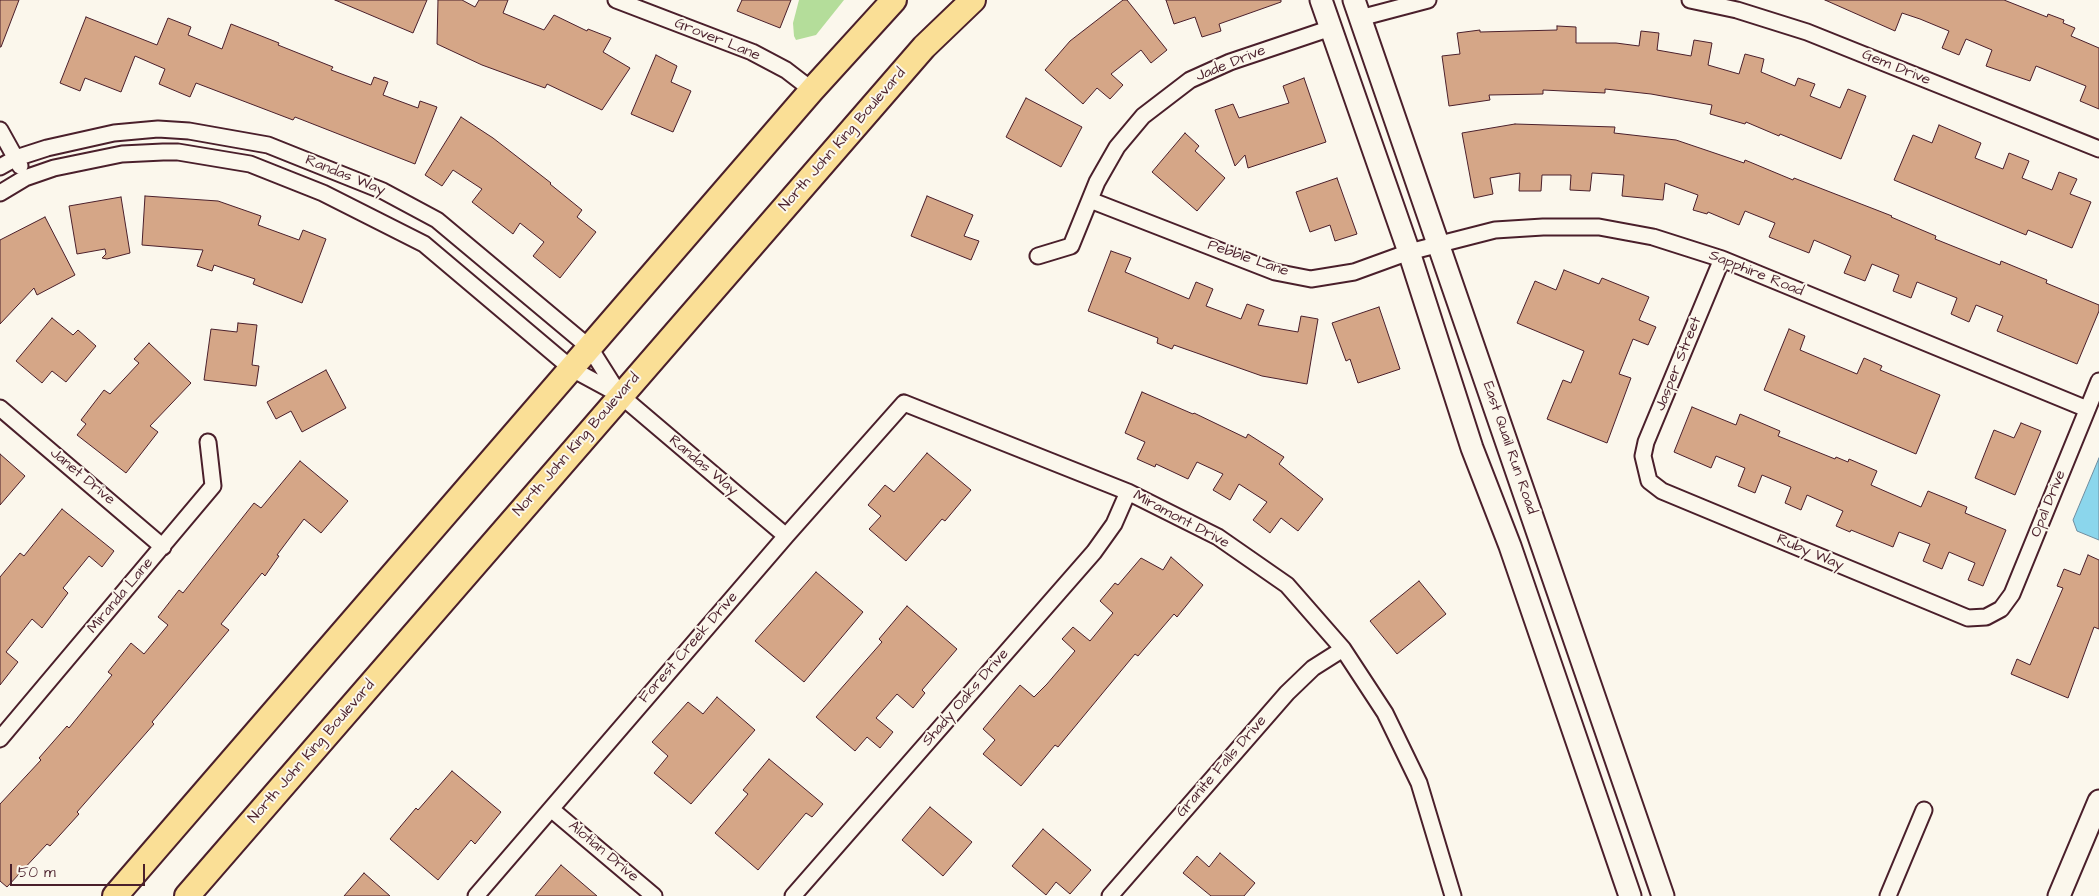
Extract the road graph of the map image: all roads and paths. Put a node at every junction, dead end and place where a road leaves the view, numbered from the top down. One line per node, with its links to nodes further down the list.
1 (616, 0): 9 (street, Grover Lane)
2 (894, 0): 9 (main road)
3 (972, 0): 24 (main road, North John King Boulevard)
4 (1322, 0): 8 (street)
5 (1428, 0): 7 (street)
6 (1690, 0): 11 (street, Gem Drive)
7 (1357, 9): 17 (street, East Quail Run Road)
8 (1330, 28): 16 (street, Jade Drive); 18 (street)
9 (812, 90): 21 (main road)
10 (0, 130): 12 (street)
11 (2099, 149)
12 (16, 158): 13 (street, Randas Way); 14 (street); 21 (street, Randas Way)
13 (0, 167)
14 (25, 178): 15 (street, Randas Way); 22 (street, Randas Way)
15 (0, 193)
16 (1090, 200): 18 (street, Pebble Lane); 19 (street, Jade Drive)
17 (1438, 243): 18 (street, Sapphire Road); 20 (street, Sapphire Road); 47 (street, East Quail Run Road)
18 (1409, 252): 46 (street)
19 (1038, 256)
20 (1722, 259): 27 (street, Sapphire Road); 29 (street, Jasper Street)
21 (590, 348): 22 (main road); 24 (street, Randas Way)
22 (572, 370): 24 (street, Randas Way); 39 (main road)
23 (2099, 381): 27 (street, Opal Drive)
24 (620, 395): 31 (street, Randas Way); 40 (main road, North John King Boulevard)
25 (904, 402): 30 (street, Miramont Drive); 31 (street, Forest Creek Drive)
26 (0, 408): 32 (street, Janet Drive)
27 (2087, 409): 33 (street, Opal Drive)
28 (208, 442): 32 (street, Miranda Lane)
29 (1645, 470): 33 (street, Ruby Way)
30 (1128, 492): 34 (street, Miramont Drive); 43 (street, Shady Oaks Drive)
31 (786, 536): 37 (street, Forest Creek Drive)
32 (163, 547): 35 (street, Miranda Lane)
33 (1986, 617)
34 (1343, 649): 44 (street, Granite Falls Drive); 45 (street, Miramont Drive)
35 (0, 739)
36 (2099, 801): 49 (street)
37 (551, 809): 41 (street, Forest Creek Drive); 42 (street, Alotian Drive)
38 (1924, 810): 48 (street)
39 (115, 896)
40 (187, 896)
41 (476, 896)
42 (654, 896)
43 (793, 896)
44 (1110, 896)
45 (1454, 896)
46 (1630, 896)
47 (1663, 896)
48 (1888, 896)
49 (2060, 896)

